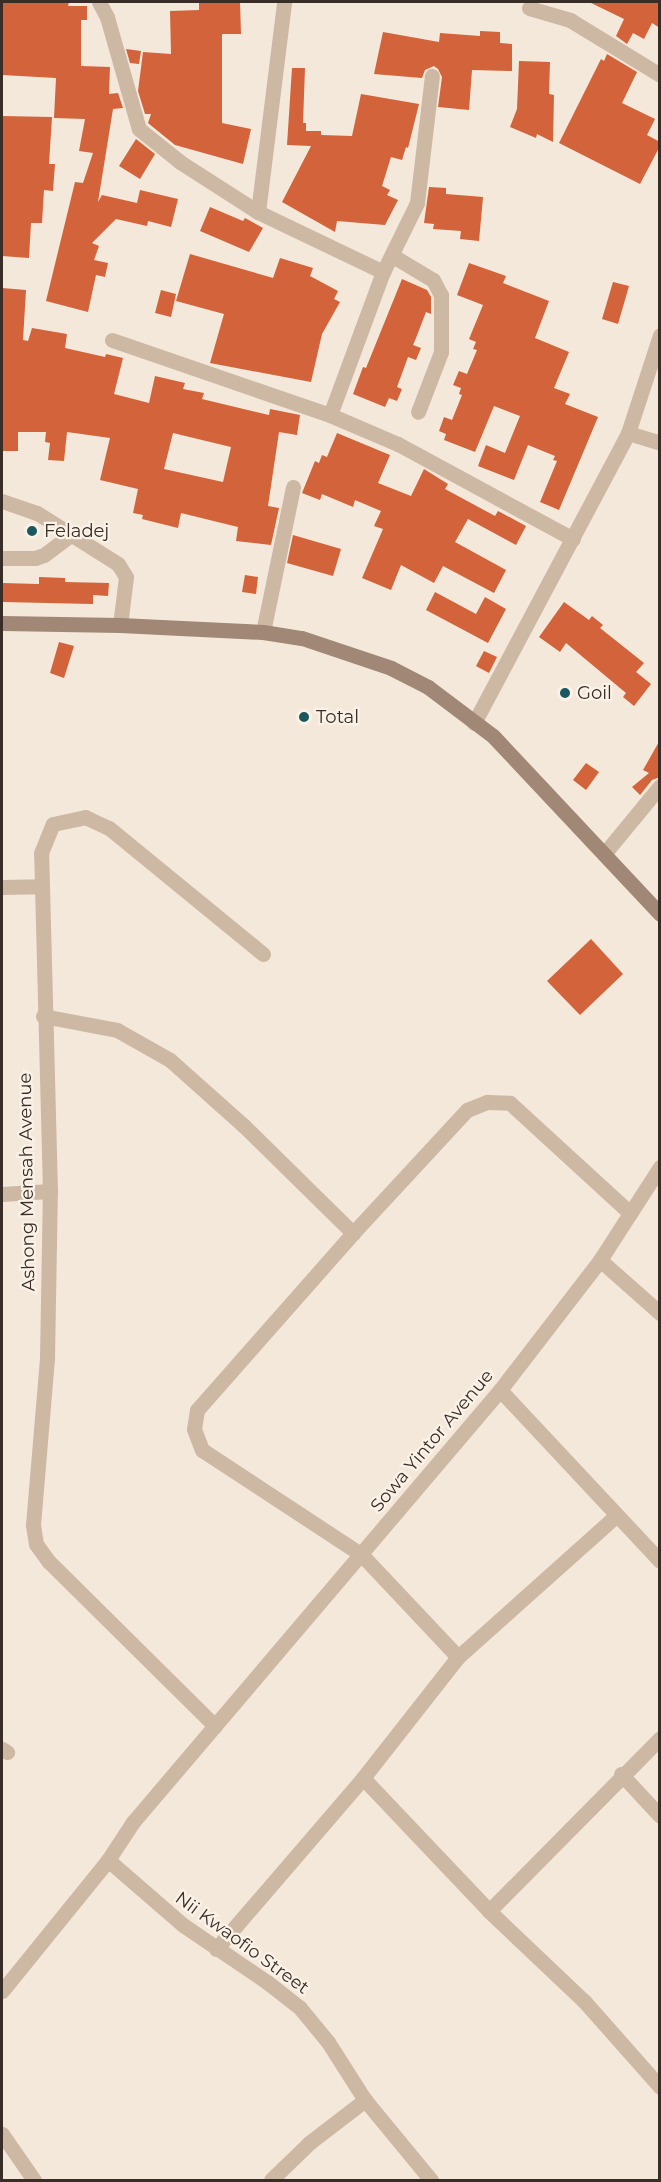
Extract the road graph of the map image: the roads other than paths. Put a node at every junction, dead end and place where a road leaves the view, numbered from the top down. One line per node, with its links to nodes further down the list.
1 (99, 2): 6 (street)
2 (284, 2): 6 (street)
3 (529, 8): 4 (street)
4 (660, 75)
5 (432, 76): 7 (street)
6 (258, 212): 8 (street)
7 (393, 256): 8 (street); 11 (street)
8 (383, 272): 12 (street)
9 (660, 335): 13 (street)
10 (112, 340): 12 (street)
11 (418, 412)
12 (330, 415): 18 (street)
13 (627, 433): 14 (street); 18 (street)
14 (660, 442)
15 (293, 487): 22 (street)
16 (2, 501): 17 (street)
17 (71, 535): 19 (street); 21 (street)
18 (573, 539): 23 (street)
19 (2, 558)
20 (2, 623): 21 (main road)
21 (120, 625): 22 (main road)
22 (263, 632): 23 (main road)
23 (474, 723): 25 (main road)
24 (660, 786): 25 (street)
25 (604, 854): 28 (main road)
26 (41, 886): 27 (street); 29 (street, Ashong Mensah Avenue); 30 (street, Ashong Mensah Avenue)
27 (2, 887)
28 (660, 914)
29 (263, 954)
30 (43, 1016): 32 (street, Ashong Mensah Avenue); 35 (street)
31 (660, 1167): 34 (street, Sowa Yintor Avenue)
32 (50, 1191): 33 (street); 43 (street, Ashong Mensah Avenue)
33 (2, 1194)
34 (630, 1213): 35 (street); 36 (street, Sowa Yintor Avenue)
35 (353, 1233): 40 (street)
36 (600, 1260): 37 (street); 38 (street, Sowa Yintor Avenue)
37 (660, 1313)
38 (500, 1390): 39 (street); 40 (street, Sowa Yintor Avenue)
39 (617, 1515): 41 (street); 42 (street)
40 (362, 1555): 42 (street); 43 (street, Sowa Yintor Avenue)
41 (660, 1561)
42 (458, 1657): 46 (street)
43 (214, 1726): 48 (street, Sowa Yintor Avenue)
44 (660, 1738): 45 (street)
45 (621, 1774): 47 (street); 49 (street)
46 (363, 1778): 49 (street); 50 (street)
47 (660, 1816)
48 (108, 1860): 50 (street, Nii Kwaofio Street); 51 (street, Sowa Yintor Avenue)
49 (489, 1911): 52 (street)
50 (216, 1949): 53 (street, Nii Kwaofio Street)
51 (2, 1991)
52 (660, 2086)
53 (365, 2100): 56 (street); 57 (street, Nii Kwaofio Street)
54 (2, 2134): 55 (street)
55 (34, 2181)
56 (271, 2181)
57 (431, 2181)

